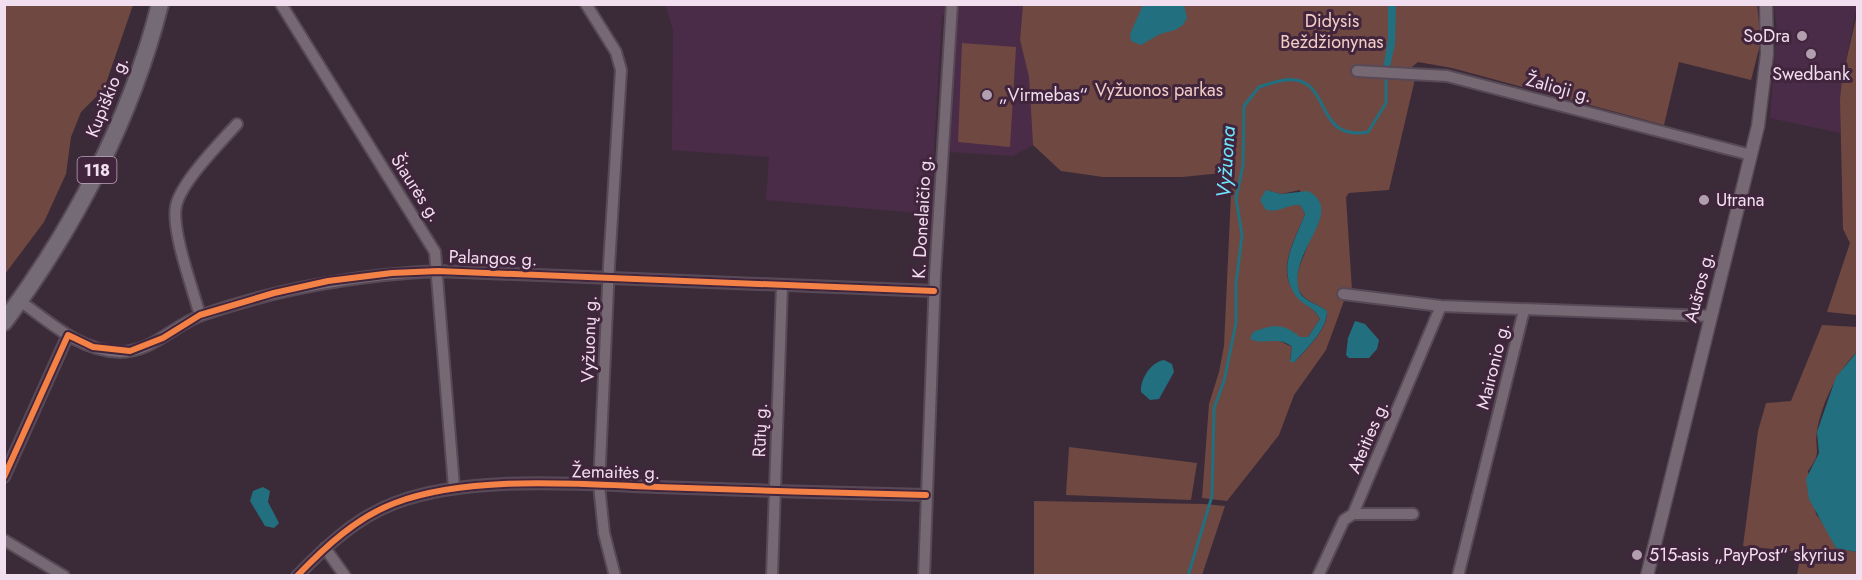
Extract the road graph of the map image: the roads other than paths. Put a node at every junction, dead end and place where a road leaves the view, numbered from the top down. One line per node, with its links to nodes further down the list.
1 (160, 4): 14 (main road, Kupiškio g. / 118)
2 (281, 4): 9 (street, Šiaurės g.)
3 (586, 4): 10 (street, Vyžuonų g.)
4 (952, 4): 12 (street, K. Donelaičio g.)
5 (1766, 4): 8 (street, Aušros g.)
6 (1357, 71): 8 (street, Žalioji g.)
7 (237, 124): 17 (street)
8 (1751, 155): 18 (street, Aušros g.)
9 (438, 271): 10 (street, Palangos g.); 17 (street, Palangos g.); 23 (street, Šiaurės g.)
10 (608, 278): 11 (street, Palangos g.); 22 (street, Vyžuonų g.)
11 (782, 285): 12 (street, Palangos g.); 24 (street, Rūtų g.)
12 (934, 291): 25 (street, K. Donelaičio g.)
13 (1343, 294): 15 (street)
14 (20, 301): 19 (main road, Kupiškio g. / 118); 20 (street, Palangos g.)
15 (1441, 306): 16 (street); 26 (street, Ateities g.)
16 (1524, 310): 18 (street, Maironio g.); 37 (street, Maironio g.)
17 (200, 315): 20 (street, Palangos g.)
18 (1711, 316): 38 (street, Aušros g.)
19 (4, 322)
20 (68, 335): 21 (street)
21 (4, 477)
22 (599, 485): 23 (street, Žemaitės g.); 24 (street, Žemaitės g.); 33 (street, Vyžuonų g.)
23 (454, 487): 29 (street, Žemaitės g.)
24 (774, 491): 25 (street, Žemaitės g.); 34 (street, Rūtų g.)
25 (926, 495): 35 (street, K. Donelaičio g.)
26 (1353, 514): 27 (street); 36 (street, Ateities g.)
27 (1413, 514)
28 (4, 540): 30 (street)
29 (325, 548): 31 (street, Žemaitės g.); 32 (street)
30 (64, 576)
31 (297, 576)
32 (345, 576)
33 (615, 576)
34 (772, 576)
35 (924, 576)
36 (1318, 576)
37 (1458, 576)
38 (1647, 576)

